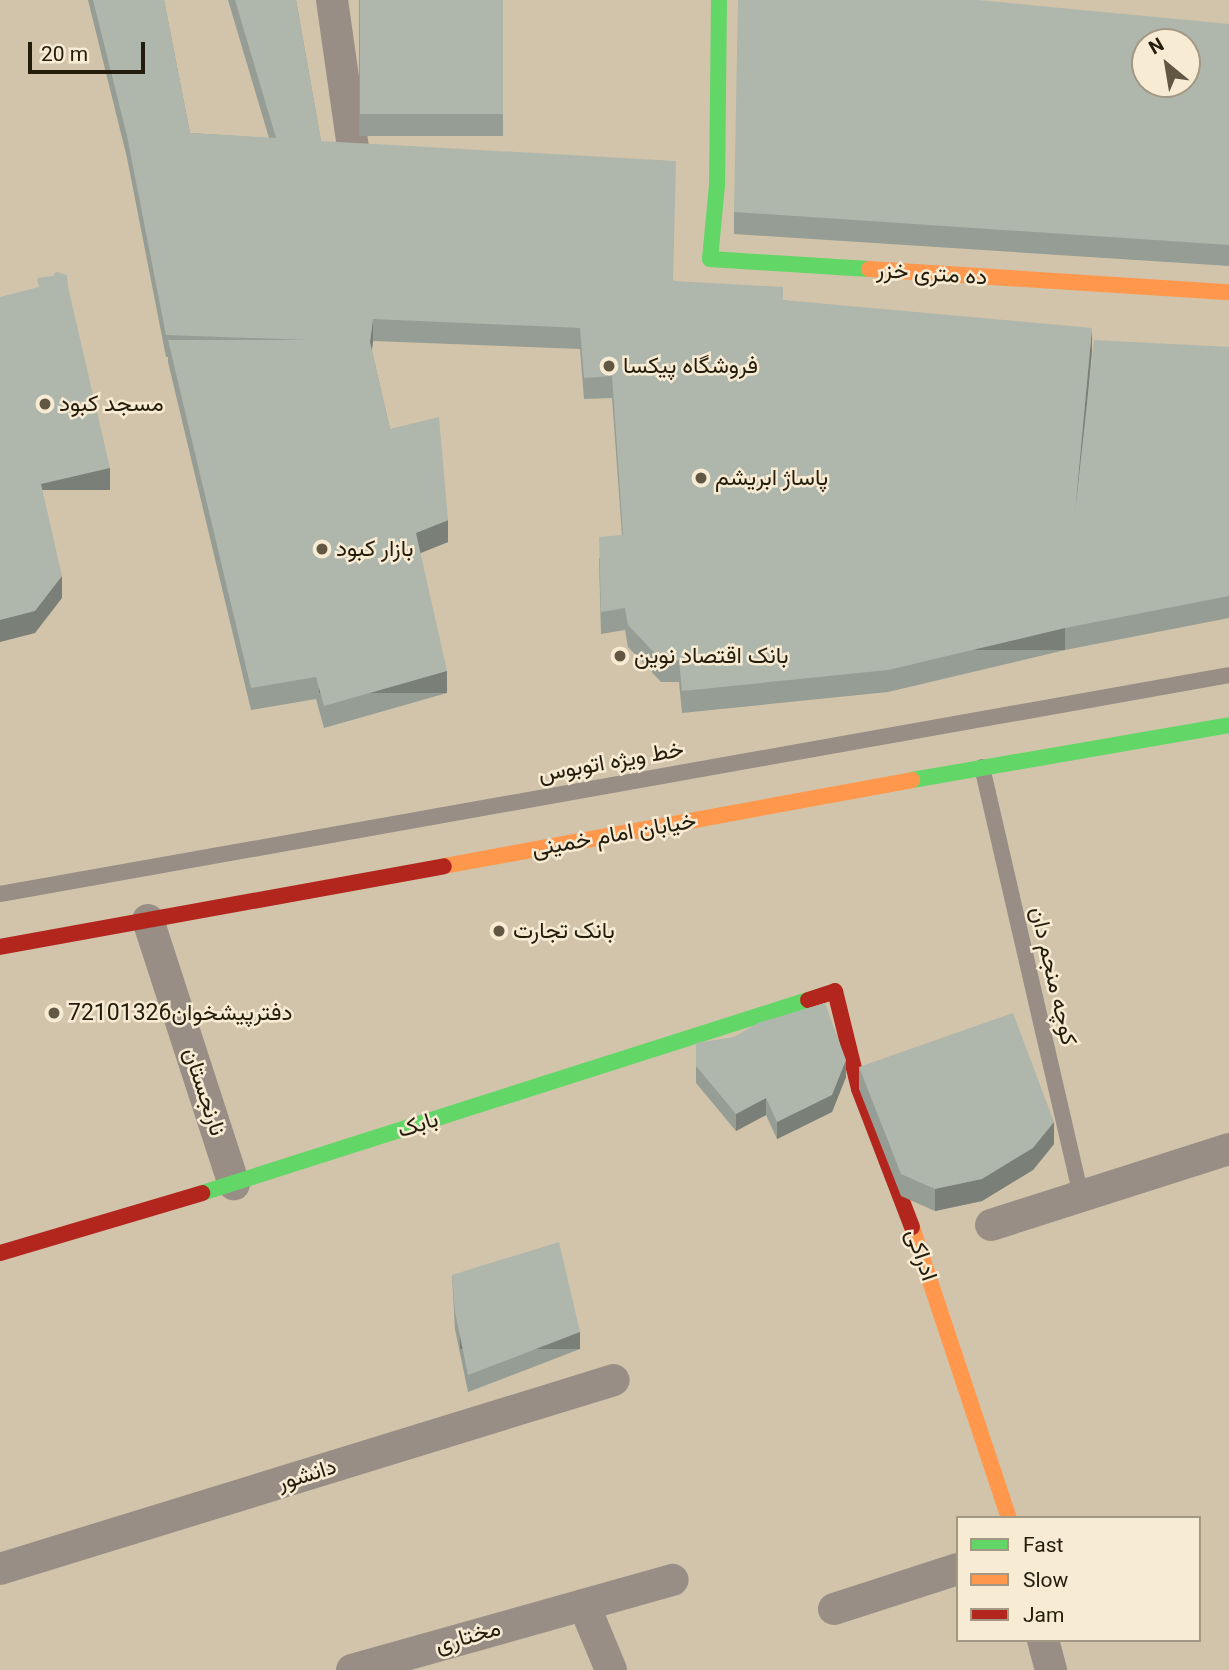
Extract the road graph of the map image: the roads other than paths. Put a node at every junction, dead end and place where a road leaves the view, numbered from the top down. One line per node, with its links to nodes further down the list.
1 (332, 0): 3 (street)
2 (719, 0): 4 (street, ده متری خزر)
3 (354, 154)
4 (1229, 292)
5 (1229, 675): 8 (lane, خط ویژه اتوبوس)
6 (1229, 726): 7 (street, خیابان امام خمینی)
7 (982, 767): 9 (street, خیابان امام خمینی); 14 (lane, کوچه منجم دان)
8 (0, 894)
9 (148, 920): 10 (street, خیابان امام خمینی); 13 (street, نارنجستان)
10 (0, 947)
11 (835, 991): 13 (street, بابک); 18 (street, ادراکی)
12 (1229, 1149): 14 (street)
13 (234, 1184): 16 (street, بابک)
14 (1081, 1195): 15 (street)
15 (991, 1225)
16 (0, 1253)
17 (614, 1380): 19 (street, دانشور)
18 (1008, 1516)
19 (0, 1569)
20 (956, 1570): 23 (street)
21 (673, 1580): 22 (street, مختاری)
22 (584, 1605): 25 (street, مختاری); 26 (street)
23 (834, 1609)
24 (1044, 1642): 27 (street)
25 (352, 1670)
26 (611, 1670)
27 (1051, 1670)

